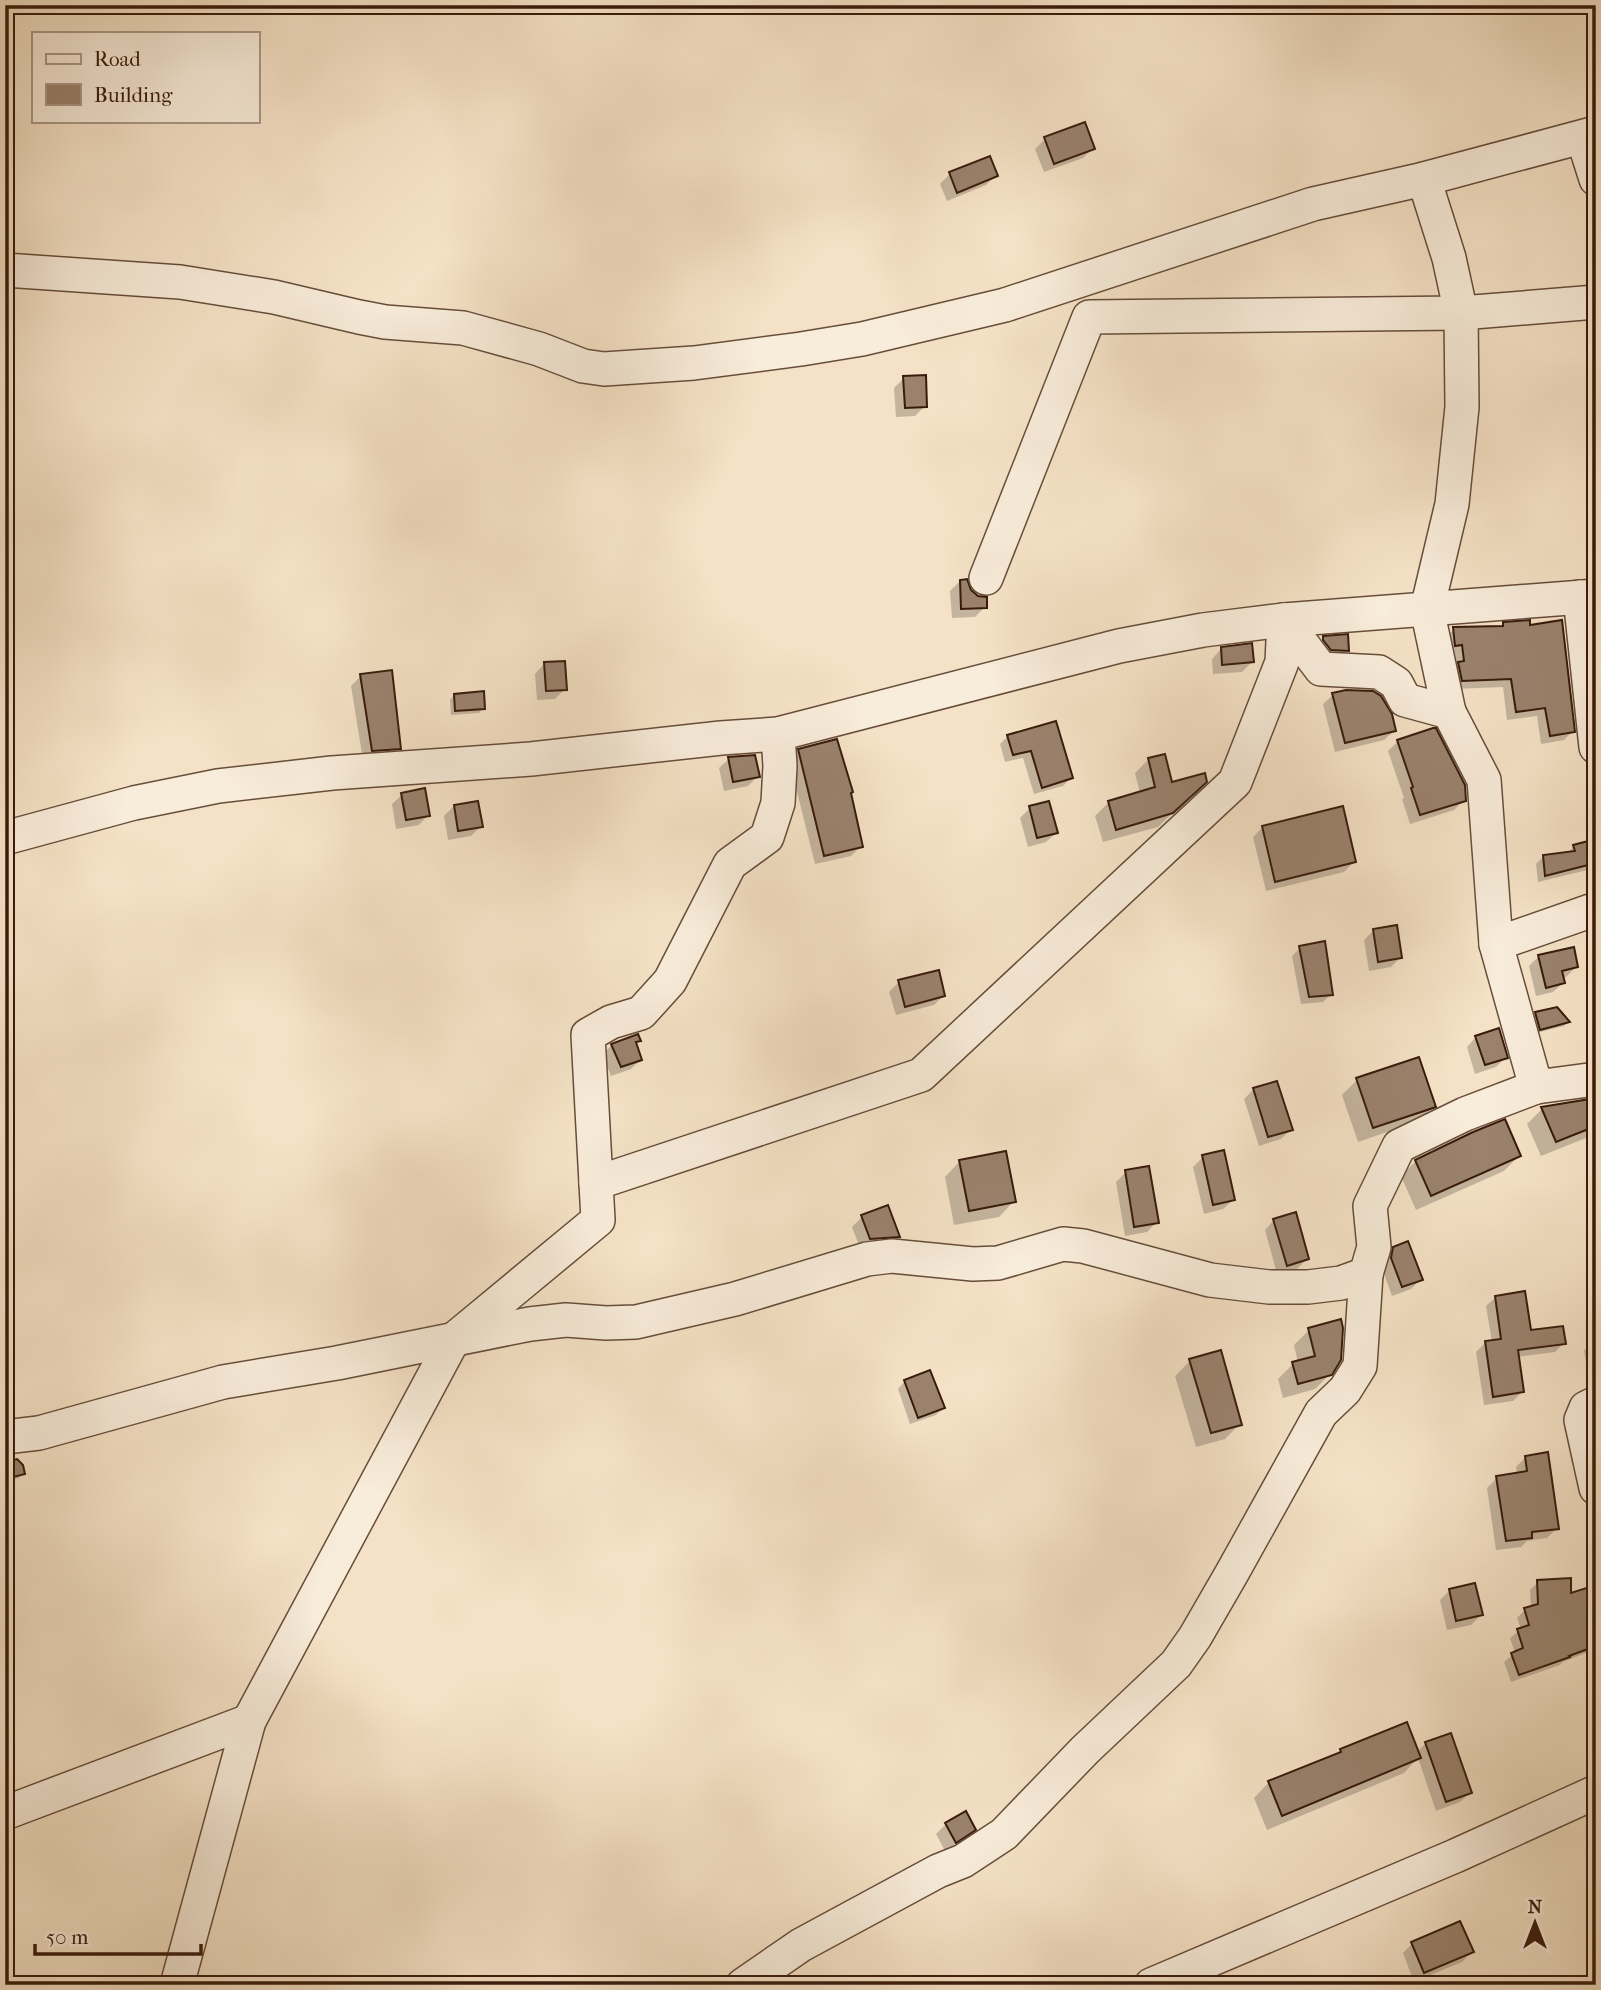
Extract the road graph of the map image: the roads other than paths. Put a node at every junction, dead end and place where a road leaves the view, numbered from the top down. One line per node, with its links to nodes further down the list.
1 (1590, 135): 2 (street); 3 (street)
2 (1424, 179): 4 (street); 6 (street)
3 (1596, 179)
4 (5, 270)
5 (1596, 302): 6 (street)
6 (1461, 313): 7 (street); 9 (street)
7 (986, 578)
8 (1588, 596): 9 (street); 13 (street)
9 (1427, 609): 10 (street); 11 (street)
10 (1284, 620): 11 (street); 12 (street); 19 (street)
11 (1449, 712): 16 (street)
12 (778, 734): 14 (street); 19 (street)
13 (1596, 747)
14 (5, 838)
15 (1596, 909): 16 (street)
16 (1496, 944): 18 (street)
17 (1596, 1079): 18 (street)
18 (1536, 1087): 20 (street)
19 (596, 1183): 21 (street)
20 (1366, 1274): 21 (street); 29 (street)
21 (453, 1340): 23 (street); 25 (street)
22 (1596, 1403): 24 (street)
23 (5, 1437)
24 (1596, 1488)
25 (249, 1721): 27 (street); 28 (street)
26 (1596, 1792): 30 (street)
27 (5, 1813)
28 (177, 1985)
29 (743, 1985)
30 (1151, 1985)

